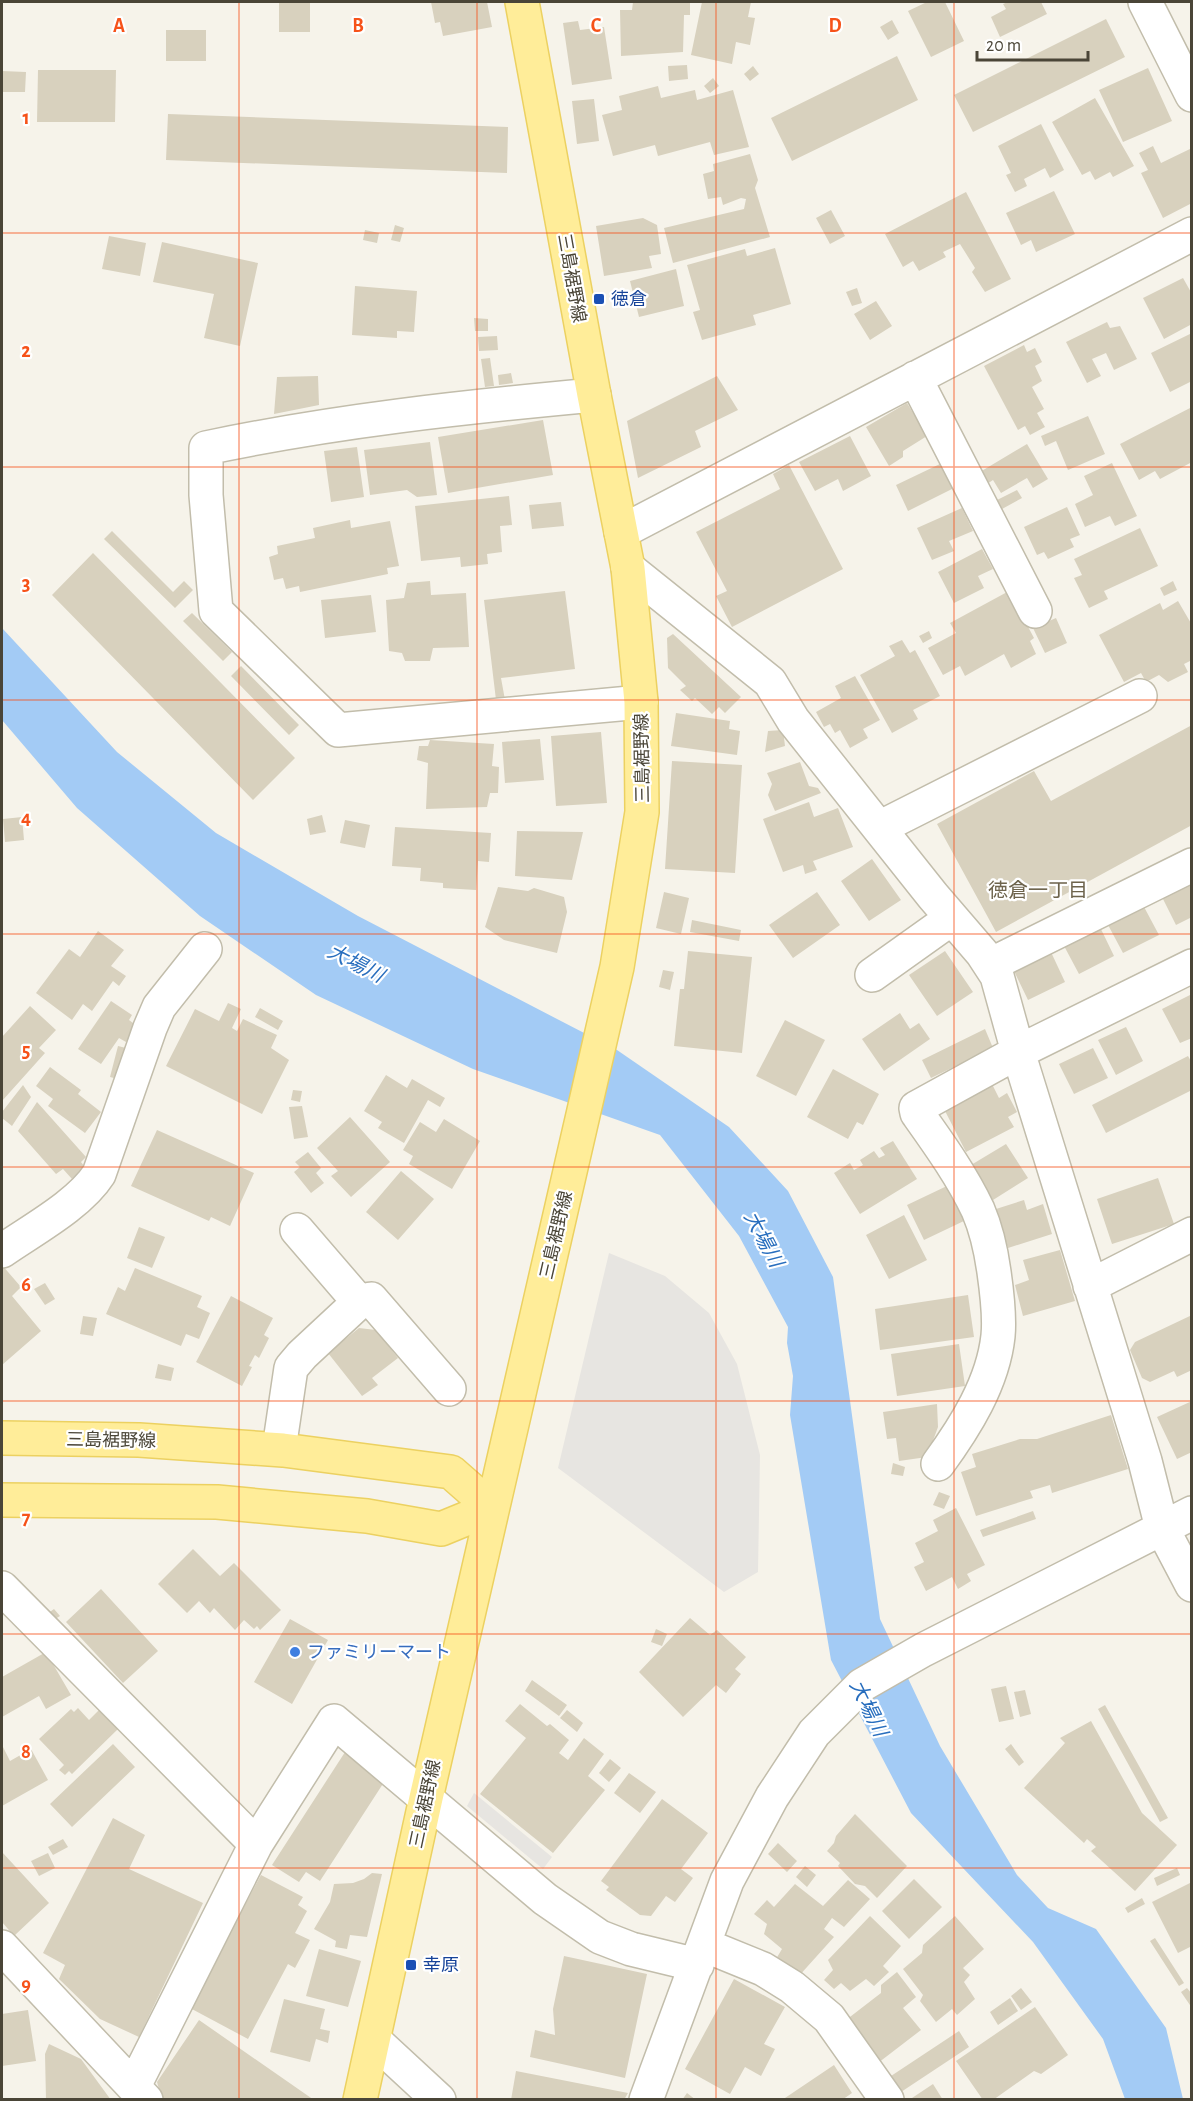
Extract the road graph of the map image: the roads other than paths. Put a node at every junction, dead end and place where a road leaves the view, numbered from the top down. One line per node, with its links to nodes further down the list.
1 (522, 2): 6 (main road, 三島裾野線)
2 (1145, 2): 3 (street)
3 (1191, 95)
4 (1191, 234): 5 (street)
5 (915, 378): 7 (street); 9 (street)
6 (594, 395): 7 (main road, 三島裾野線); 11 (street)
7 (621, 532): 8 (main road, 三島裾野線)
8 (628, 568): 11 (main road, 三島裾野線); 12 (street)
9 (1035, 611)
10 (1140, 696): 12 (street)
11 (641, 702): 30 (main road, 三島裾野線)
12 (879, 828): 14 (street)
13 (1191, 865): 16 (street)
14 (952, 918): 16 (street); 18 (street)
15 (205, 949): 22 (street)
16 (990, 965): 19 (street)
17 (1191, 966): 19 (street)
18 (872, 975)
19 (1018, 1052): 23 (street); 28 (street)
20 (297, 1230): 24 (street)
21 (1191, 1234): 23 (street)
22 (2, 1251)
23 (1090, 1286): 32 (street)
24 (359, 1302): 25 (street); 27 (street)
25 (449, 1389)
26 (2, 1438): 27 (main road, 三島裾野線)
27 (279, 1449): 30 (main road, 三島裾野線)
28 (938, 1464)
29 (2, 1500): 30 (main road)
30 (492, 1508): 35 (main road, 三島裾野線)
31 (1191, 1513): 32 (street)
32 (1162, 1528): 33 (street); 38 (street)
33 (1191, 1585)
34 (2, 1588): 36 (street)
35 (426, 1798): 36 (street); 38 (street); 39 (main road, 三島裾野線)
36 (256, 1844): 40 (street)
37 (2, 1947): 40 (street)
38 (701, 1955): 43 (street); 44 (street)
39 (374, 2040): 41 (main road, 三島裾野線); 42 (street)
40 (140, 2093)
41 (360, 2100)
42 (439, 2100)
43 (646, 2100)
44 (887, 2100)

